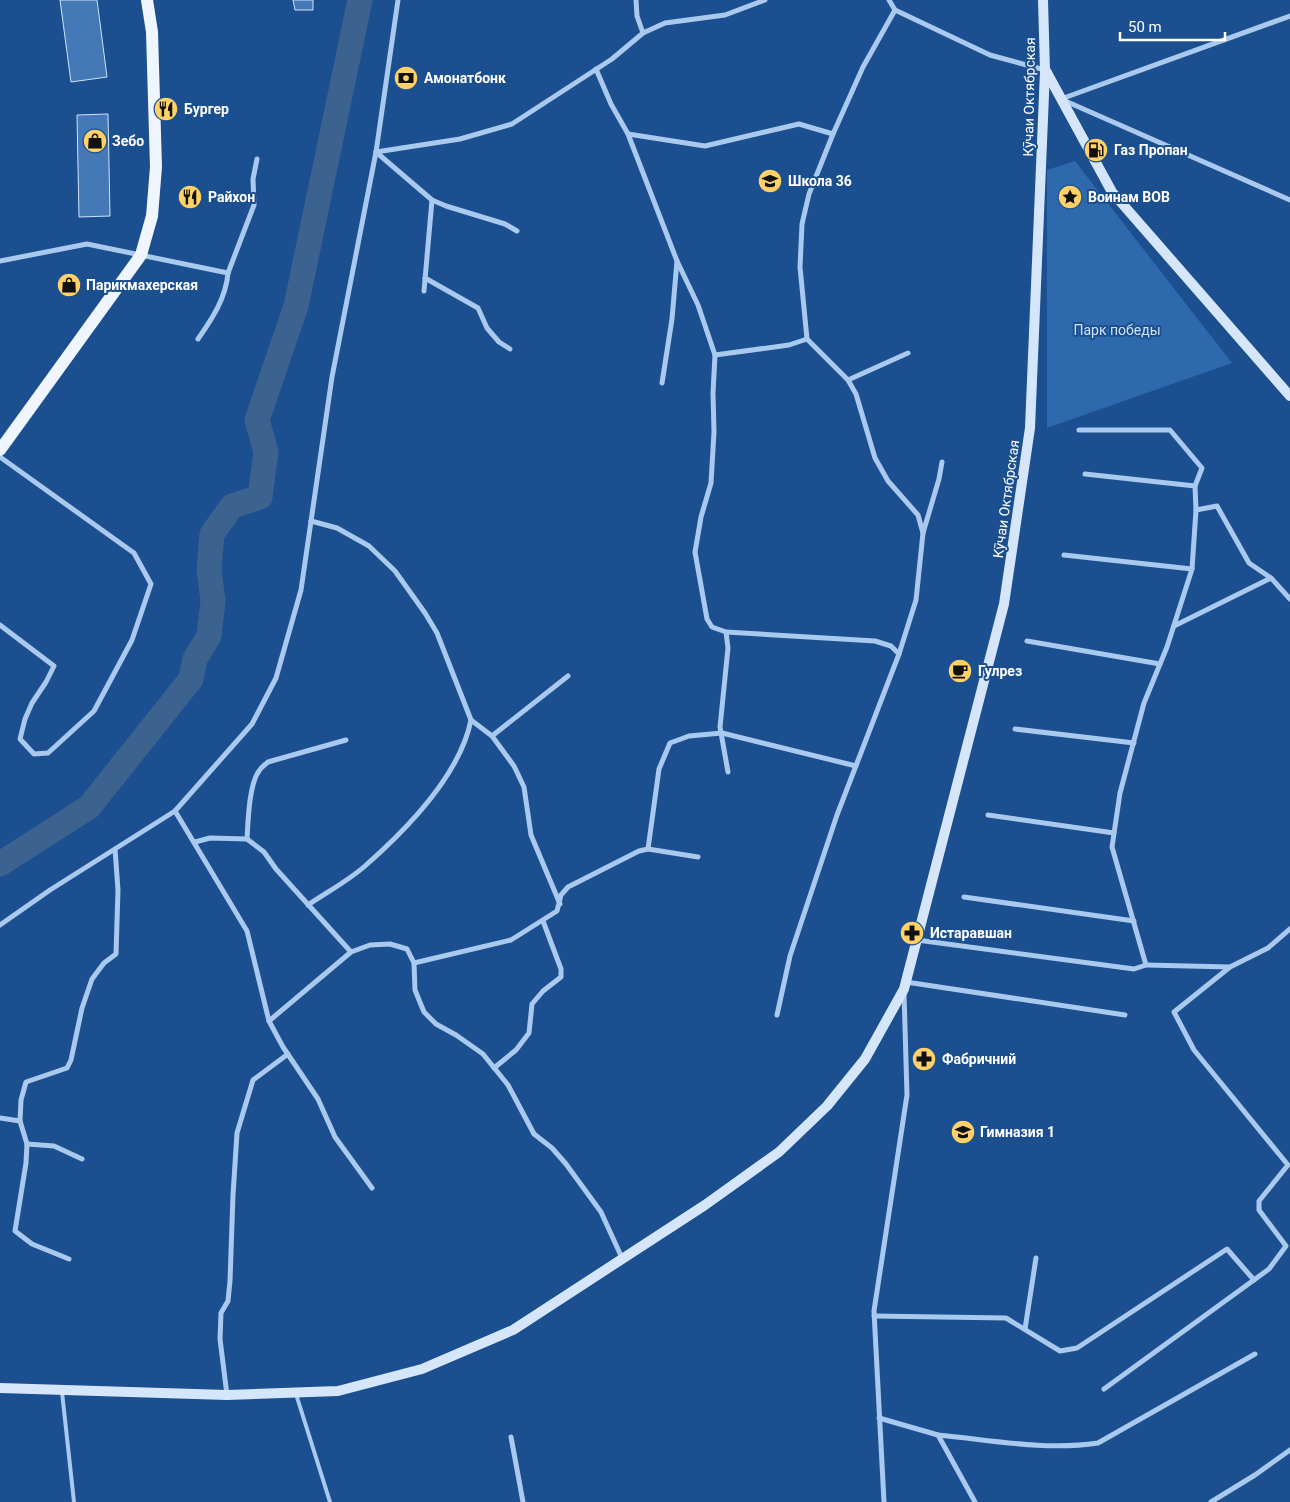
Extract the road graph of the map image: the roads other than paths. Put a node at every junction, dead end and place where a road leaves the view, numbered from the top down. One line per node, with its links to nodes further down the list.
1 (147, 0): 20 (main road)
2 (398, 0): 15 (street)
3 (636, 0): 9 (street)
4 (765, 0): 9 (street)
5 (889, 0): 7 (street)
6 (1043, 0): 11 (main road, Кӯчаи Октябрская)
7 (895, 10): 11 (street); 14 (street)
8 (1290, 16): 12 (street)
9 (643, 33): 10 (street)
10 (596, 69): 13 (street); 15 (street)
11 (1045, 71): 12 (main road); 77 (main road, Кӯчаи Октябрская)
12 (1060, 99): 18 (street); 33 (main road)
13 (628, 134): 14 (street); 22 (street)
14 (833, 134): 27 (street)
15 (376, 152): 17 (street); 41 (street)
16 (257, 159): 23 (street)
17 (432, 200): 19 (street); 24 (street)
18 (1290, 200)
19 (516, 231)
20 (140, 254): 21 (street); 23 (street); 35 (main road)
21 (0, 261)
22 (678, 261): 30 (street); 32 (street)
23 (228, 272): 26 (street)
24 (425, 278): 25 (street); 28 (street)
25 (424, 291)
26 (198, 339)
27 (807, 339): 30 (street); 31 (street)
28 (510, 349)
29 (908, 353): 31 (street)
30 (715, 355): 49 (street)
31 (848, 380): 42 (street)
32 (662, 383)
33 (1290, 396)
34 (1079, 430): 39 (street)
35 (0, 450)
36 (0, 457): 47 (street)
37 (942, 462): 42 (street)
38 (1085, 474): 39 (street)
39 (1195, 486): 40 (street)
40 (1196, 510): 44 (street); 45 (street)
41 (311, 521): 54 (street); 62 (street)
42 (923, 533): 51 (street)
43 (1064, 555): 44 (street)
44 (1192, 569): 48 (street)
45 (1272, 578): 46 (street); 48 (street)
46 (1290, 599)
47 (0, 625)
48 (1174, 626): 52 (street)
49 (726, 632): 51 (street); 56 (street)
50 (1027, 641): 52 (street)
51 (899, 654): 60 (street)
52 (1160, 664): 59 (street)
53 (568, 676): 57 (street)
54 (471, 720): 57 (street); 72 (street)
55 (1016, 729): 59 (street)
56 (722, 732): 60 (street); 61 (street); 68 (street)
57 (492, 736): 71 (street)
58 (346, 740): 65 (street)
59 (1134, 743): 64 (street)
60 (856, 766): 83 (street)
61 (728, 772)
62 (175, 811): 66 (street); 67 (street)
63 (988, 816): 64 (street)
64 (1114, 833): 74 (street)
65 (247, 839): 66 (street); 72 (street)
66 (194, 842): 85 (street)
67 (115, 849): 75 (street); 89 (street)
68 (648, 849): 69 (street); 71 (street)
69 (698, 856)
70 (964, 897): 74 (street)
71 (560, 904): 73 (street)
72 (308, 905): 78 (street)
73 (543, 921): 79 (street); 87 (street)
74 (1134, 921): 80 (street)
75 (0, 925)
76 (1290, 929): 81 (street)
77 (917, 940): 80 (street); 82 (main road, Кӯчаи Октябрская)
78 (351, 952): 79 (street); 85 (street)
79 (414, 963): 87 (street)
80 (1146, 965): 81 (street)
81 (1230, 967): 96 (street)
82 (905, 986): 84 (street); 93 (main road, Кӯчаи Октябрская); 97 (street)
83 (777, 1014)
84 (1125, 1015)
85 (269, 1021): 86 (street)
86 (288, 1054): 92 (street); 104 (street)
87 (494, 1068): 93 (street)
88 (0, 1118): 89 (street)
89 (20, 1121): 90 (street)
90 (27, 1144): 91 (street); 95 (street)
91 (82, 1159)
92 (372, 1188)
93 (622, 1258): 103 (main road, Кӯчаи Октябрская)
94 (1036, 1258): 98 (street)
95 (68, 1259)
96 (1254, 1280): 98 (street); 101 (street)
97 (874, 1316): 98 (street); 105 (street)
98 (1024, 1329)
99 (1255, 1354): 106 (street)
100 (0, 1388): 102 (main road, Кӯчаи Октябрская)
101 (1104, 1389)
102 (62, 1390): 104 (main road, Кӯчаи Октябрская); 109 (lane)
103 (296, 1392): 104 (main road, Кӯчаи Октябрская); 110 (lane)
104 (227, 1395)
105 (879, 1418): 106 (street); 112 (street)
106 (938, 1435): 113 (street)
107 (512, 1437): 111 (street)
108 (1290, 1450): 114 (street)
109 (74, 1502)
110 (330, 1502)
111 (523, 1502)
112 (884, 1502)
113 (975, 1502)
114 (1211, 1502)

